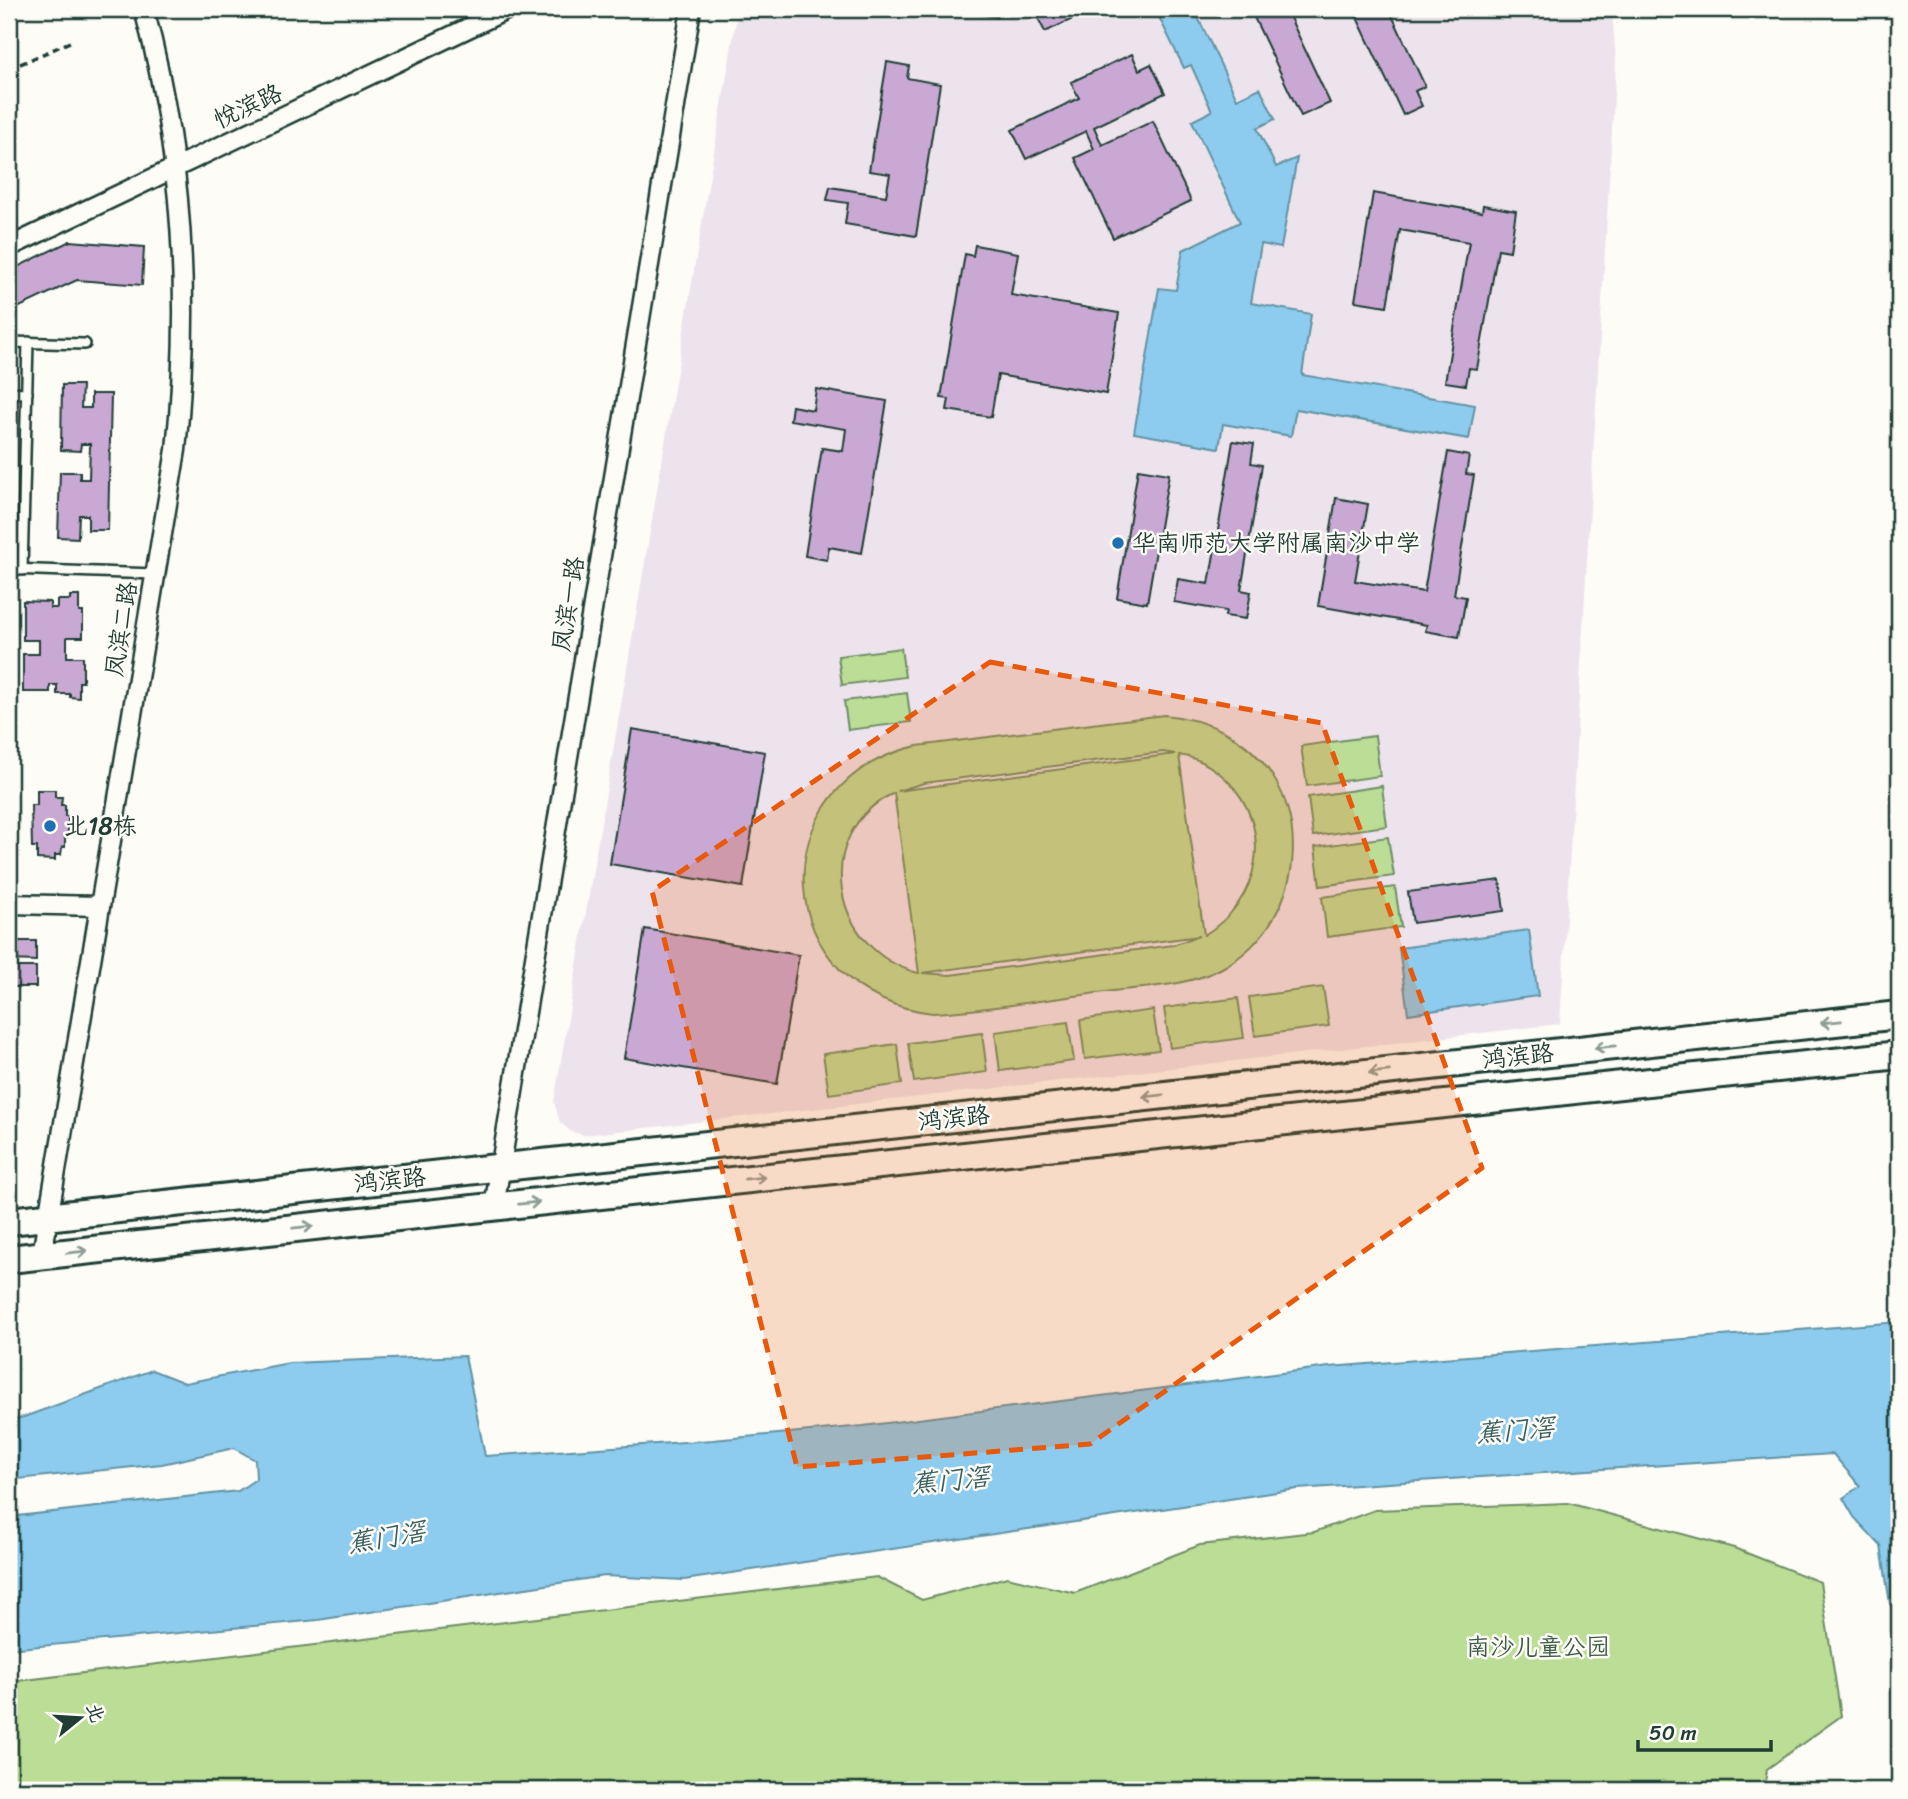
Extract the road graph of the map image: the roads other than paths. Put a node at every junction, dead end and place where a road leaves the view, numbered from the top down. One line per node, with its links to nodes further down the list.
1 (144, 9): 4 (street, 凤滨二路)
2 (508, 9): 4 (street, 悦滨路)
3 (691, 9): 18 (street, 凤滨一路)
4 (176, 167): 5 (street, 悦滨路); 13 (street, 凤滨二路)
5 (9, 247)
6 (9, 342): 7 (lane)
7 (28, 342): 8 (lane); 10 (lane)
8 (85, 344)
9 (9, 392): 10 (lane)
10 (27, 393): 12 (lane)
11 (9, 569): 12 (lane)
12 (22, 570): 13 (lane)
13 (155, 574): 15 (street, 凤滨二路)
14 (9, 904): 15 (street)
15 (100, 906): 20 (street, 凤滨二路)
16 (1899, 1015): 18 (street, 鸿滨路, one-way to 18)
17 (1899, 1055): 19 (street, 鸿滨路, one-way to 17)
18 (500, 1168): 19 (street, 凤滨一路); 20 (street, 鸿滨路)
19 (494, 1207): 22 (street, 鸿滨路, one-way to 19)
20 (48, 1217): 21 (street, 鸿滨路); 22 (street, 凤滨二路)
21 (9, 1221)
22 (42, 1255): 23 (street, 鸿滨路)
23 (9, 1259)

